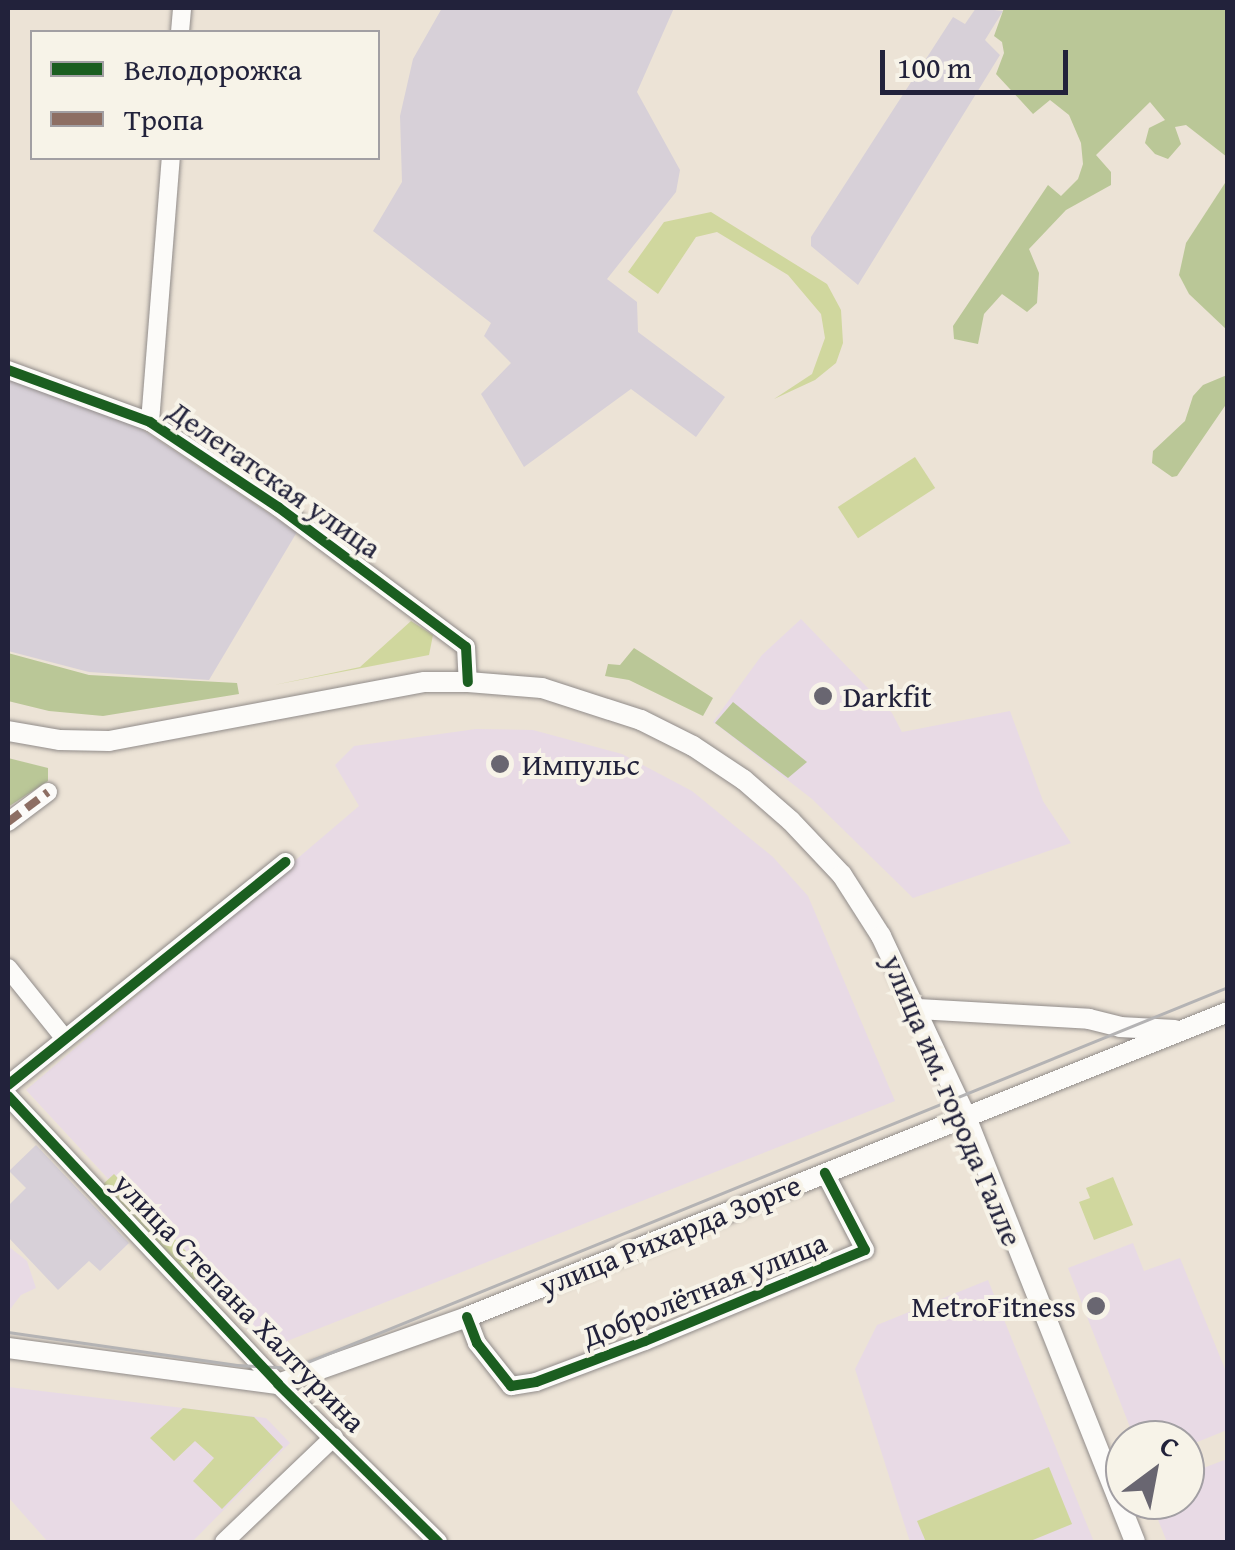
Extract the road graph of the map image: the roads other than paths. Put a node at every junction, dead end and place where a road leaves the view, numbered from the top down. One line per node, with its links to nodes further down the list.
1 (171, 160): 3 (street)
2 (8, 370): 3 (street, Делегатская улица)
3 (150, 422): 4 (street, Делегатская улица)
4 (468, 682): 5 (main road, улица им. города Галле); 10 (main road, улица им. города Галле)
5 (12, 730)
6 (48, 792): 7 (street)
7 (8, 822)
8 (286, 862): 13 (street)
9 (8, 968): 13 (street)
10 (918, 1009): 12 (main road); 16 (main road, улица им. города Галле)
11 (1228, 1012): 12 (main road, улица Рихарда Зорге)
12 (1180, 1031): 16 (main road, улица Рихарда Зорге)
13 (65, 1039): 14 (street)
14 (8, 1085)
15 (8, 1096): 20 (street, улица Степана Халтурина)
16 (966, 1117): 17 (main road, улица Рихарда Зорге); 24 (main road, улица им. города Галле)
17 (825, 1173): 18 (main road, улица Рихарда Зорге); 18 (street, Добролётная улица)
18 (468, 1316): 20 (main road, улица Рихарда Зорге)
19 (8, 1348): 20 (main road)
20 (278, 1384): 21 (street, улица Степана Халтурина)
21 (334, 1437): 22 (street); 23 (street, улица Степана Халтурина)
22 (224, 1542)
23 (438, 1542)
24 (1135, 1542)

